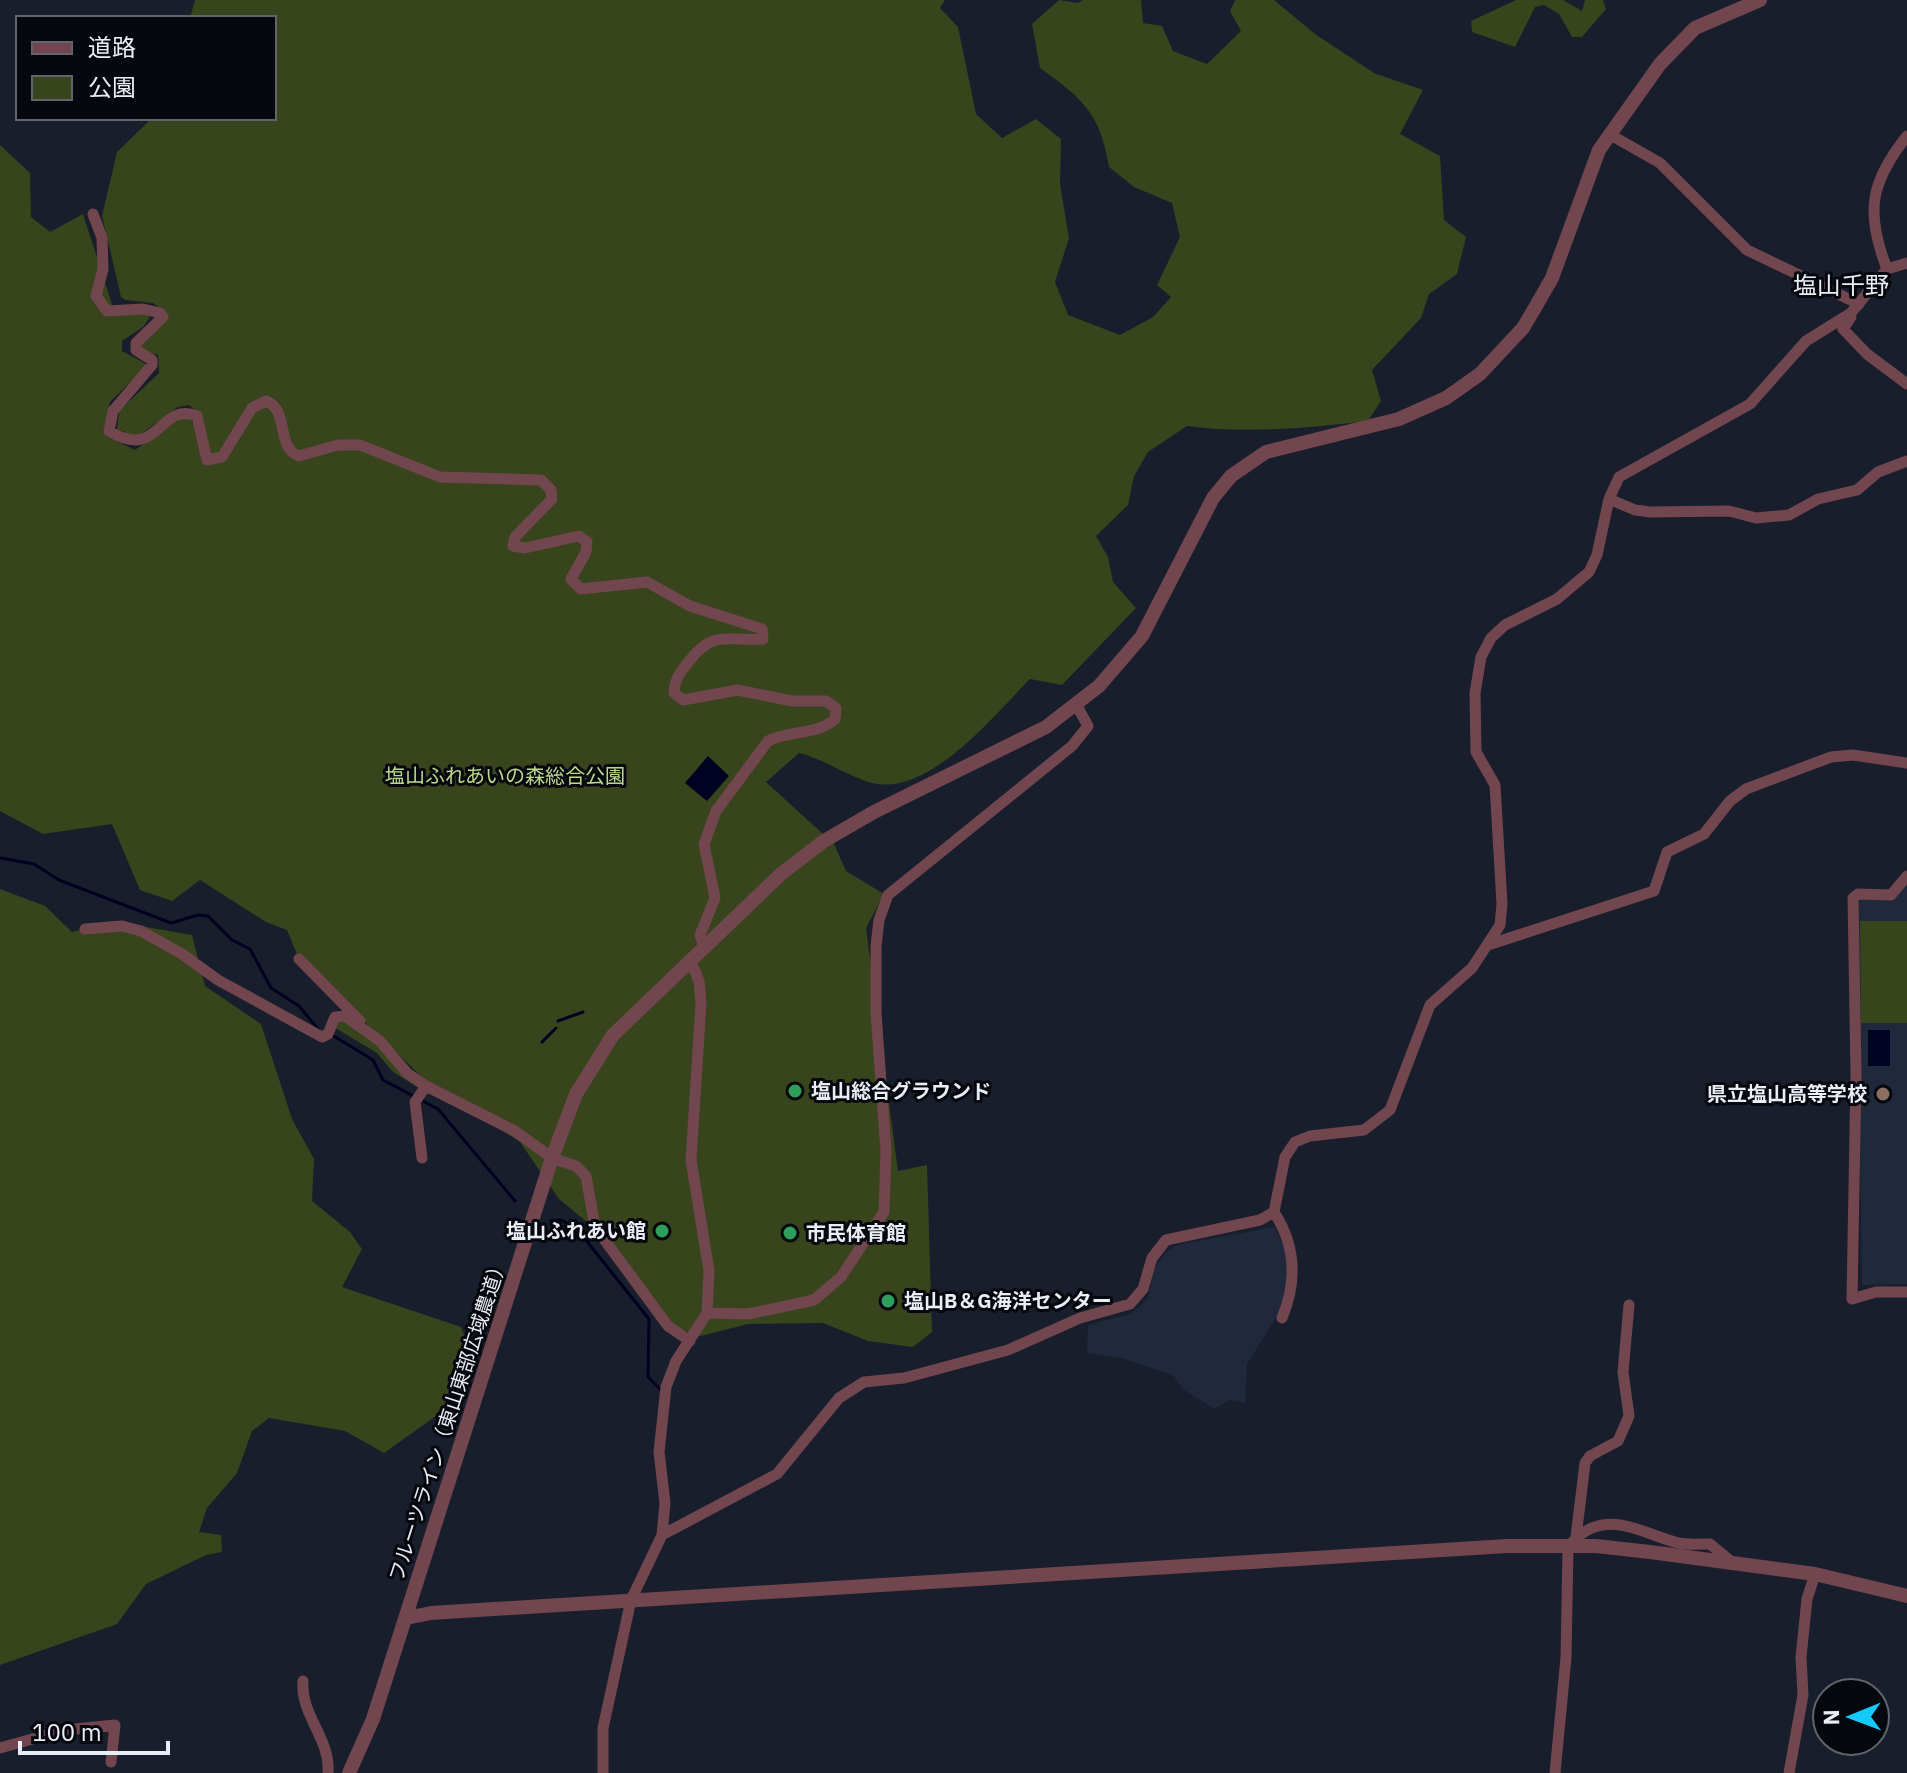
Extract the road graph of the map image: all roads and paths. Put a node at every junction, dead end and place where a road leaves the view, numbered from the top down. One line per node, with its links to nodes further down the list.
1 (1760, 0): 2 (street)
2 (1612, 130): 7 (street); 11 (street, フルーツライン（東山東部広域農道）)
3 (1907, 136): 6 (street)
4 (93, 214): 16 (street)
5 (1907, 263): 6 (street)
6 (1887, 269): 7 (street)
7 (1855, 308): 8 (street); 10 (street)
8 (1907, 384)
9 (1907, 461): 10 (street)
10 (1609, 499): 15 (street)
11 (1077, 706): 16 (street, フルーツライン（東山東部広域農道）); 26 (street)
12 (1907, 763): 15 (street)
13 (1907, 876): 24 (street)
14 (85, 929): 19 (street)
15 (1491, 944): 23 (street)
16 (704, 947): 18 (street, フルーツライン（東山東部広域農道）)
17 (299, 959): 19 (street)
18 (690, 960): 22 (street, フルーツライン（東山東部広域農道）); 26 (street)
19 (380, 1041): 20 (street)
20 (424, 1089): 21 (street); 22 (street)
21 (422, 1158)
22 (552, 1158): 28 (street); 35 (street, フルーツライン（東山東部広域農道）)
23 (1274, 1212): 27 (street); 29 (street)
24 (1907, 1292)
25 (1629, 1305): 30 (street)
26 (707, 1313): 28 (street)
27 (1282, 1318)
28 (690, 1341): 29 (street)
29 (662, 1535): 34 (street)
30 (1572, 1542): 31 (street); 31 (street); 34 (street); 42 (street)
31 (1733, 1563): 32 (street)
32 (1815, 1574): 33 (street); 43 (street)
33 (1907, 1596)
34 (631, 1600): 35 (street); 41 (street)
35 (406, 1618): 40 (street, フルーツライン（東山東部広域農道）)
36 (303, 1681): 39 (street)
37 (0, 1748): 38 (street)
38 (111, 1762)
39 (328, 1773)
40 (349, 1773)
41 (603, 1773)
42 (1555, 1773)
43 (1789, 1773)

